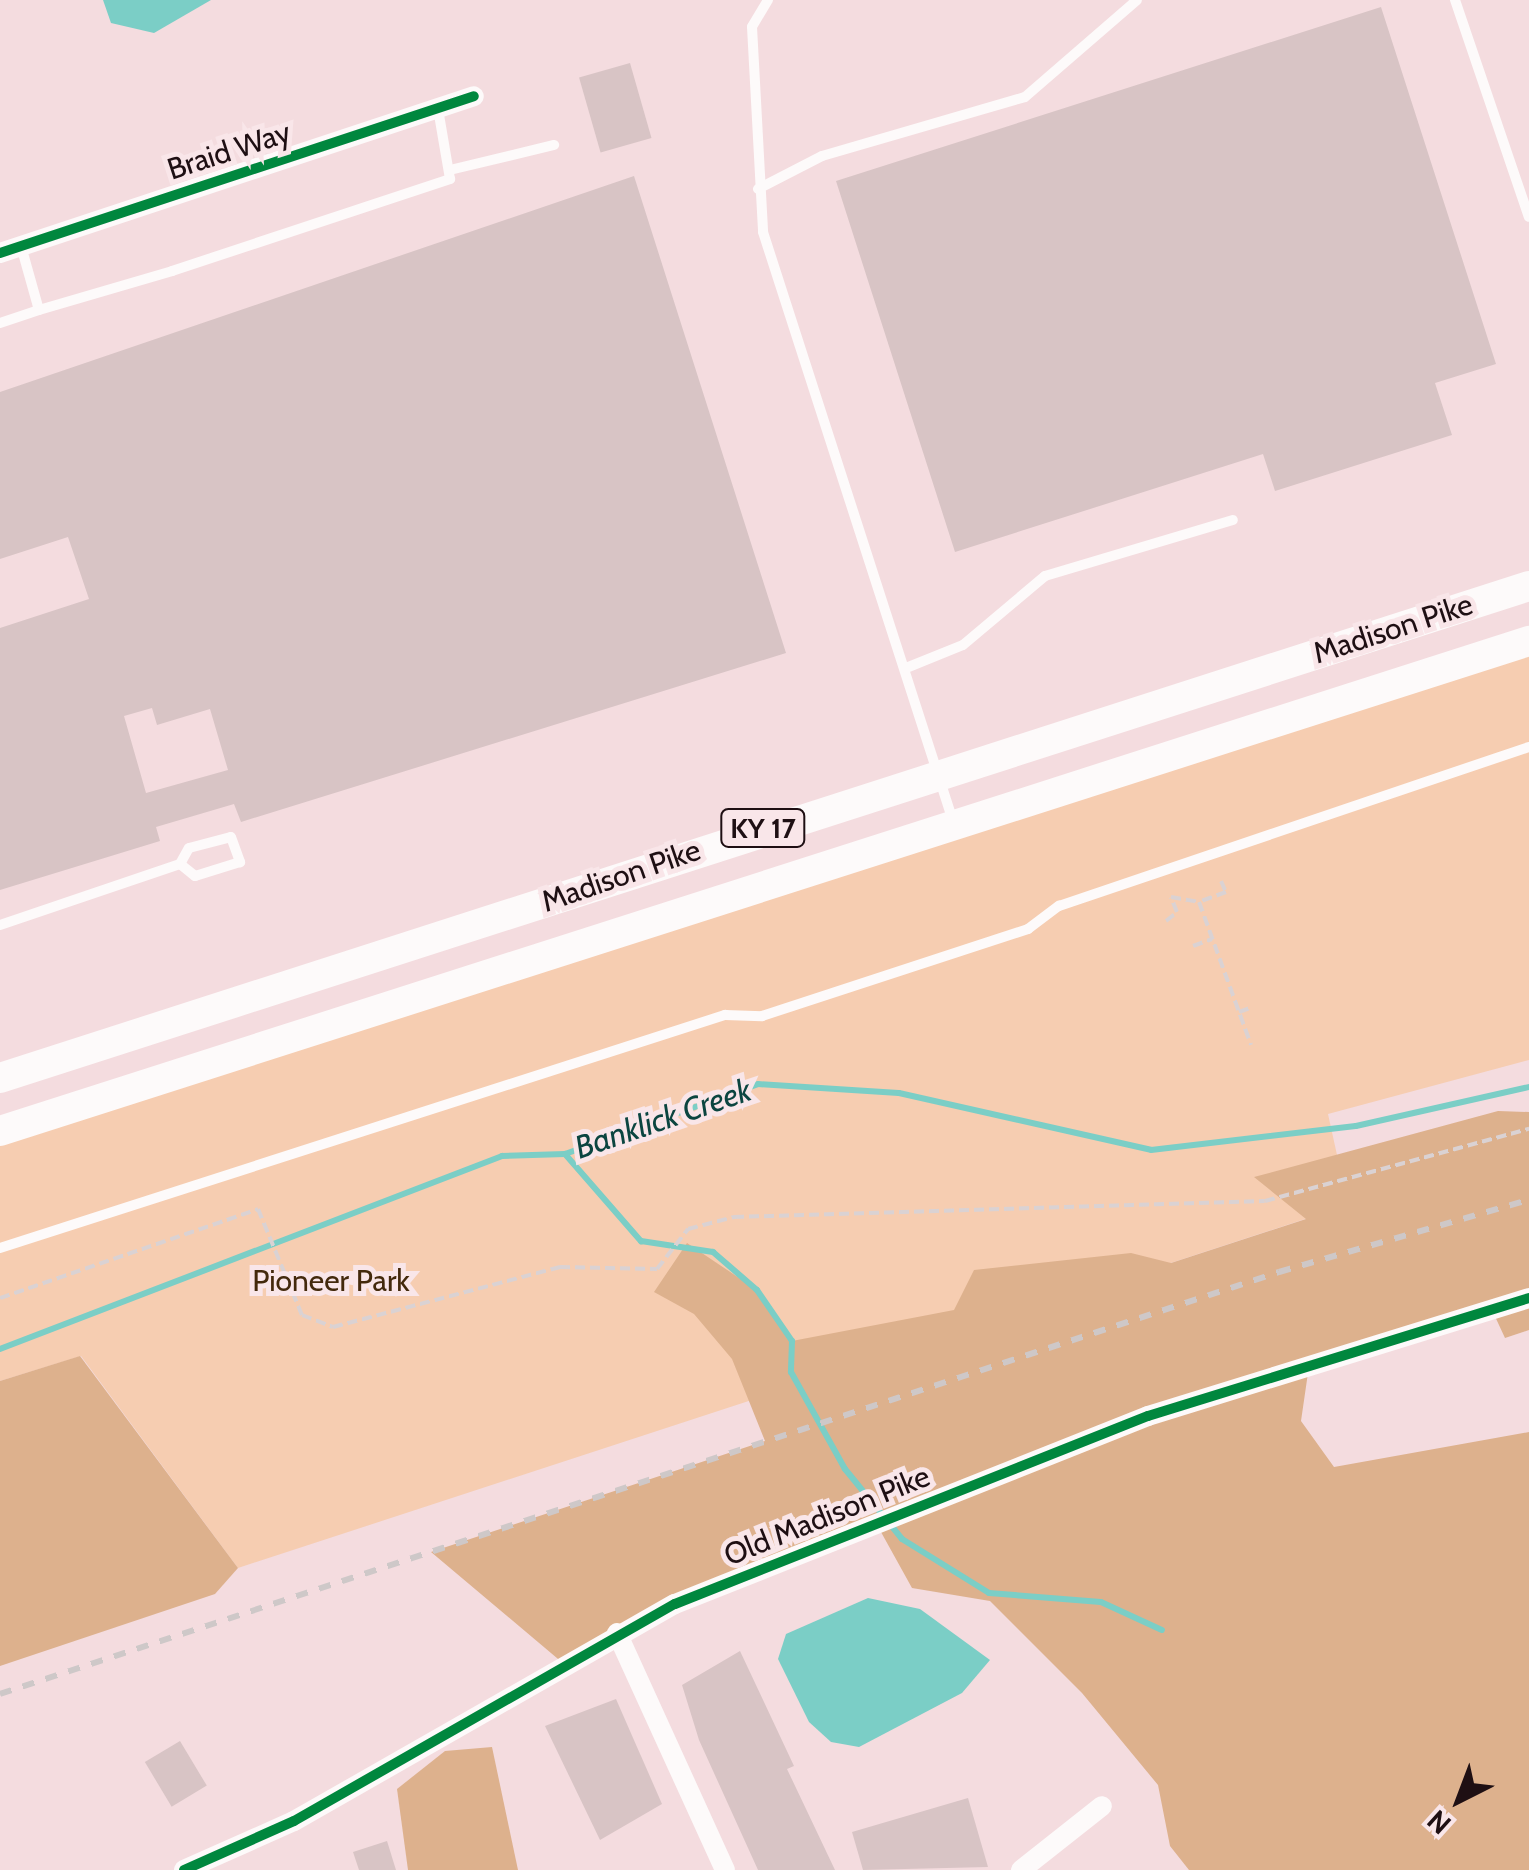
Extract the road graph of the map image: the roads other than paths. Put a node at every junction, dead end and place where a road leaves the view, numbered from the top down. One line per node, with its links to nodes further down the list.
1 (768, 0): 8 (lane)
2 (1137, 0): 8 (lane)
3 (1455, 0): 9 (lane)
4 (474, 96): 5 (street, Braid Way)
5 (438, 108): 7 (lane); 10 (street, Braid Way)
6 (554, 146): 7 (lane)
7 (454, 169): 11 (lane)
8 (758, 189): 16 (lane)
9 (1529, 217)
10 (10, 250): 11 (lane)
11 (39, 310): 12 (lane)
12 (0, 324)
13 (1233, 520): 16 (lane)
14 (1529, 586): 18 (main road, Madison Pike / KY 17)
15 (1529, 641): 19 (main road, Madison Pike / KY 17)
16 (906, 668): 18 (lane)
17 (1529, 747): 24 (lane)
18 (943, 772): 19 (lane); 22 (main road, Madison Pike / KY 17)
19 (954, 825): 23 (main road, Madison Pike / KY 17)
20 (180, 864): 20 (lane); 21 (lane)
21 (0, 925)
22 (0, 1078)
23 (0, 1131)
24 (0, 1248)
25 (1529, 1298): 26 (street, Old Madison Pike)
26 (617, 1632): 28 (street, Old Madison Pike); 29 (street)
27 (1102, 1806): 30 (street)
28 (197, 1868)
29 (725, 1870)
30 (1021, 1870)

